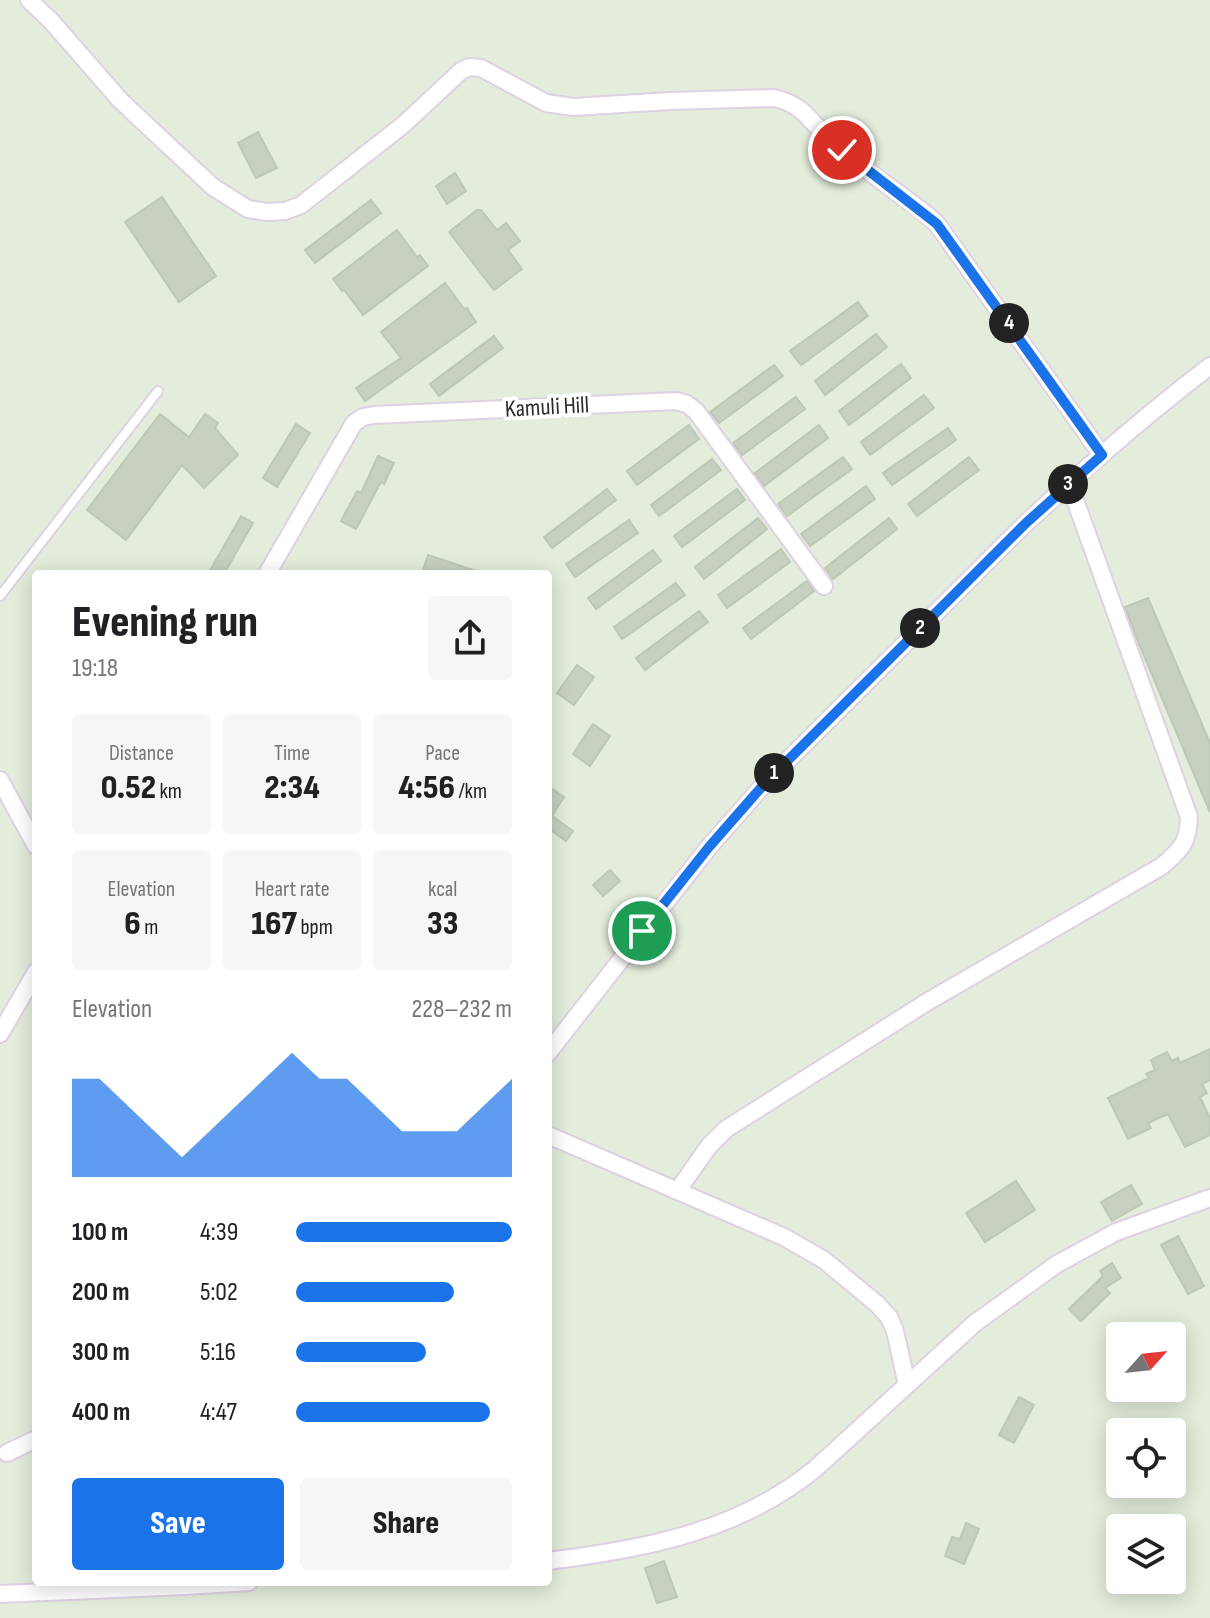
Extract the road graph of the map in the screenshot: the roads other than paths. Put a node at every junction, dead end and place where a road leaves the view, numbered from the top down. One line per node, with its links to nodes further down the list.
1 (29, 0): 4 (street)
2 (1210, 366): 4 (street)
3 (158, 391): 8 (lane)
4 (1102, 455): 5 (street)
5 (1069, 483): 13 (street); 15 (street)
6 (269, 570): 7 (street, Kamuli Hill)
7 (824, 586)
8 (0, 596)
9 (0, 780): 10 (street)
10 (32, 839)
11 (32, 979): 12 (street)
12 (0, 1034)
13 (552, 1048)
14 (552, 1137): 15 (street)
15 (678, 1190): 17 (street)
16 (1210, 1198): 17 (street)
17 (907, 1385): 20 (street)
18 (32, 1441): 19 (street)
19 (7, 1453)
20 (552, 1560)
21 (149, 1586): 22 (street)
22 (0, 1594)

